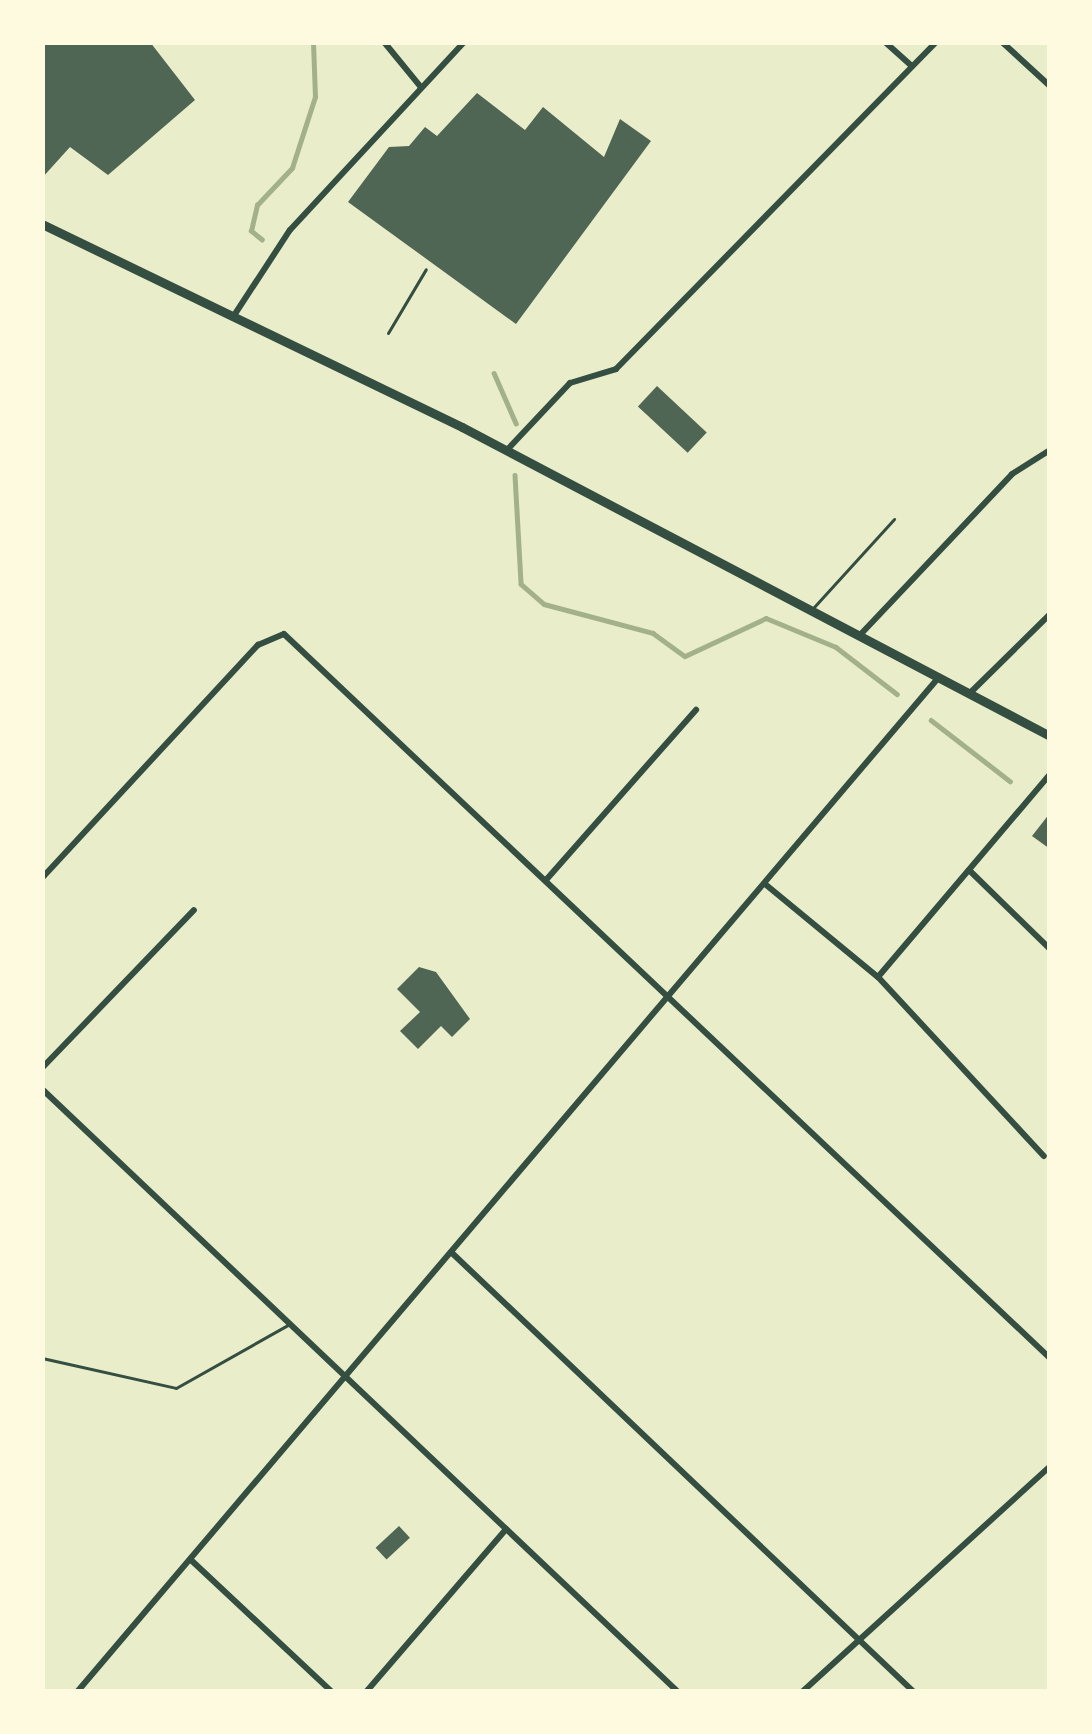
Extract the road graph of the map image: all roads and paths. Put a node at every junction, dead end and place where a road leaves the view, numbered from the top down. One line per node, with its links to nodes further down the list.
1 (384, 42): 7 (street)
2 (464, 42): 7 (street)
3 (885, 42): 6 (street)
4 (936, 42): 6 (street)
5 (1007, 44): 8 (street)
6 (912, 66): 13 (street)
7 (420, 86): 11 (street)
8 (1050, 86)
9 (42, 224): 11 (main road)
10 (426, 268): 12 (path)
11 (233, 317): 13 (main road)
12 (388, 333)
13 (507, 450): 16 (main road)
14 (1050, 450): 18 (street)
15 (894, 519): 16 (lane)
16 (812, 609): 18 (main road)
17 (1050, 614): 20 (street)
18 (860, 635): 19 (main road)
19 (939, 677): 20 (main road); 27 (street)
20 (970, 693): 22 (main road)
21 (696, 710): 26 (street)
22 (1050, 736)
23 (1050, 774): 24 (street)
24 (969, 870): 29 (street); 30 (street)
25 (42, 878): 26 (street)
26 (546, 880): 31 (street)
27 (764, 884): 30 (street); 31 (street)
28 (194, 910): 32 (street)
29 (1050, 949)
30 (878, 977): 34 (street)
31 (669, 997): 35 (street); 37 (street)
32 (42, 1069)
33 (42, 1089): 36 (street)
34 (1044, 1156)
35 (452, 1253): 39 (street); 43 (street)
36 (289, 1323): 38 (lane); 39 (street)
37 (1050, 1357)
38 (42, 1358)
39 (347, 1378): 41 (street); 42 (street)
40 (1050, 1466): 43 (street)
41 (506, 1529): 46 (street); 47 (street)
42 (190, 1560): 44 (street); 45 (street)
43 (859, 1639): 48 (street); 49 (street)
44 (77, 1692)
45 (332, 1692)
46 (366, 1692)
47 (678, 1692)
48 (802, 1692)
49 (914, 1692)

